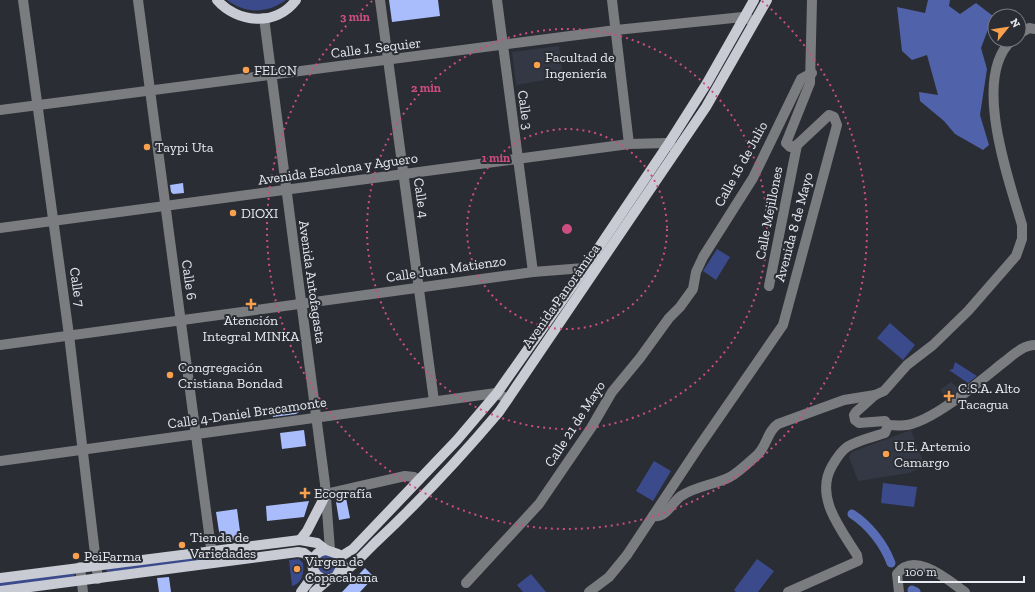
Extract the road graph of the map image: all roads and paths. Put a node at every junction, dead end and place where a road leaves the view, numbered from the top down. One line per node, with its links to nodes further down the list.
1 (23, 0): 21 (street, Calle 7)
2 (138, 0): 20 (street, Calle 6)
3 (217, 0): 12 (main road)
4 (296, 0): 12 (main road)
5 (380, 0): 17 (street, Calle 4)
6 (496, 0): 15 (street, Calle 3)
7 (612, 0): 14 (street)
8 (754, 0): 11 (main road, Avenida Panorámica)
9 (766, 0): 13 (main road, Avenida Panorámica)
10 (812, 0): 18 (street)
11 (743, 17): 13 (street, Calle J. Sequier); 14 (street, Calle J. Sequier); 23 (main road, Avenida Panorámica)
12 (264, 18): 19 (street, Avenida Antofagasta)
13 (754, 21): 26 (main road, Avenida Panorámica)
14 (616, 30): 15 (street, Calle J. Sequier); 24 (street)
15 (503, 46): 17 (street, Calle J. Sequier); 27 (street, Calle 3)
16 (1006, 48): 45 (street)
17 (388, 60): 19 (street, Calle J. Sequier); 28 (street, Calle 4)
18 (812, 73): 25 (street); 35 (street, Calle 16 de Julio)
19 (271, 76): 20 (street, Calle J. Sequier); 29 (street, Avenida Antofagasta)
20 (150, 92): 21 (street, Calle J. Sequier); 30 (street, Calle 6)
21 (38, 104): 22 (street, Calle J. Sequier); 31 (street, Calle 7)
22 (0, 110)
23 (669, 143): 24 (street, Avenida Escalona y Aguero); 26 (street); 33 (main road, Avenida Panorámica)
24 (629, 144): 27 (street, Avenida Escalona y Aguero)
25 (797, 145): 37 (street, Calle Mejillones); 57 (street, Avenida 8 de Mayo)
26 (677, 150): 36 (main road, Avenida Panorámica)
27 (518, 159): 28 (street, Avenida Escalona y Aguero); 34 (street, Calle 3)
28 (404, 174): 29 (street, Avenida Escalona y Aguero); 38 (street, Calle 4)
29 (285, 191): 30 (street, Avenida Escalona y Aguero); 39 (street, Avenida Antofagasta)
30 (166, 207): 31 (street, Avenida Escalona y Aguero); 40 (street, Calle 6)
31 (53, 220): 32 (street, Avenida Escalona y Aguero); 41 (street, Calle 7)
32 (0, 228)
33 (585, 268): 34 (street, Calle Juan Matienzo); 36 (street); 44 (main road, Avenida Panorámica)
34 (533, 272): 38 (street, Calle Juan Matienzo)
35 (696, 272): 71 (street, Calle 21 de Mayo)
36 (595, 273): 46 (main road, Avenida Panorámica)
37 (769, 286)
38 (419, 287): 39 (street, Calle Juan Matienzo); 47 (street, Calle 4)
39 (301, 303): 40 (street, Calle Juan Matienzo); 48 (street, Avenida Antofagasta)
40 (181, 320): 41 (street, Calle Juan Matienzo); 50 (street, Calle 6)
41 (70, 335): 42 (street, Calle Juan Matienzo); 51 (street, Calle 7)
42 (0, 345)
43 (1035, 345): 49 (street)
44 (497, 393): 46 (street); 47 (street, Calle 4-Daniel Bracamonte); 52 (main road, Avenida Panorámica)
45 (875, 395): 49 (street); 57 (street)
46 (508, 399): 54 (main road, Avenida Panorámica)
47 (434, 401): 48 (street, Calle 4-Daniel Bracamonte)
48 (315, 418): 50 (street, Calle 4-Daniel Bracamonte); 56 (street, Avenida Antofagasta)
49 (888, 425): 77 (street)
50 (196, 434): 51 (street, Calle 4-Daniel Bracamonte); 60 (street, Calle 6)
51 (82, 451): 53 (street, Calle 4-Daniel Bracamonte); 64 (street, Calle 7)
52 (445, 454): 54 (main road); 55 (main road, Avenida Panorámica)
53 (0, 461)
54 (454, 462): 67 (main road, Avenida Panorámica)
55 (419, 480): 56 (street); 61 (main road, Avenida Panorámica)
56 (326, 494): 58 (main road); 59 (street, Avenida Antofagasta)
57 (653, 516): 76 (street)
58 (300, 540): 59 (main road); 60 (main road)
59 (328, 550): 61 (main road); 62 (main road)
60 (211, 551): 63 (street, Calle 6); 64 (main road)
61 (340, 557): 67 (main road)
62 (313, 560): 63 (main road); 66 (main road)
63 (213, 563): 69 (main road)
64 (97, 565): 65 (main road); 69 (street, Calle 7)
65 (80, 567): 68 (main road); 70 (street)
66 (315, 573): 67 (main road); 74 (main road)
67 (333, 577): 75 (main road, Avenida Panorámica)
68 (0, 578)
69 (98, 579): 70 (main road)
70 (82, 581): 72 (main road); 73 (street)
71 (466, 583)
72 (0, 591)
73 (83, 592)
74 (301, 592)
75 (314, 592)
76 (590, 592)
77 (788, 592)
78 (899, 592): 79 (street)
79 (965, 592)

